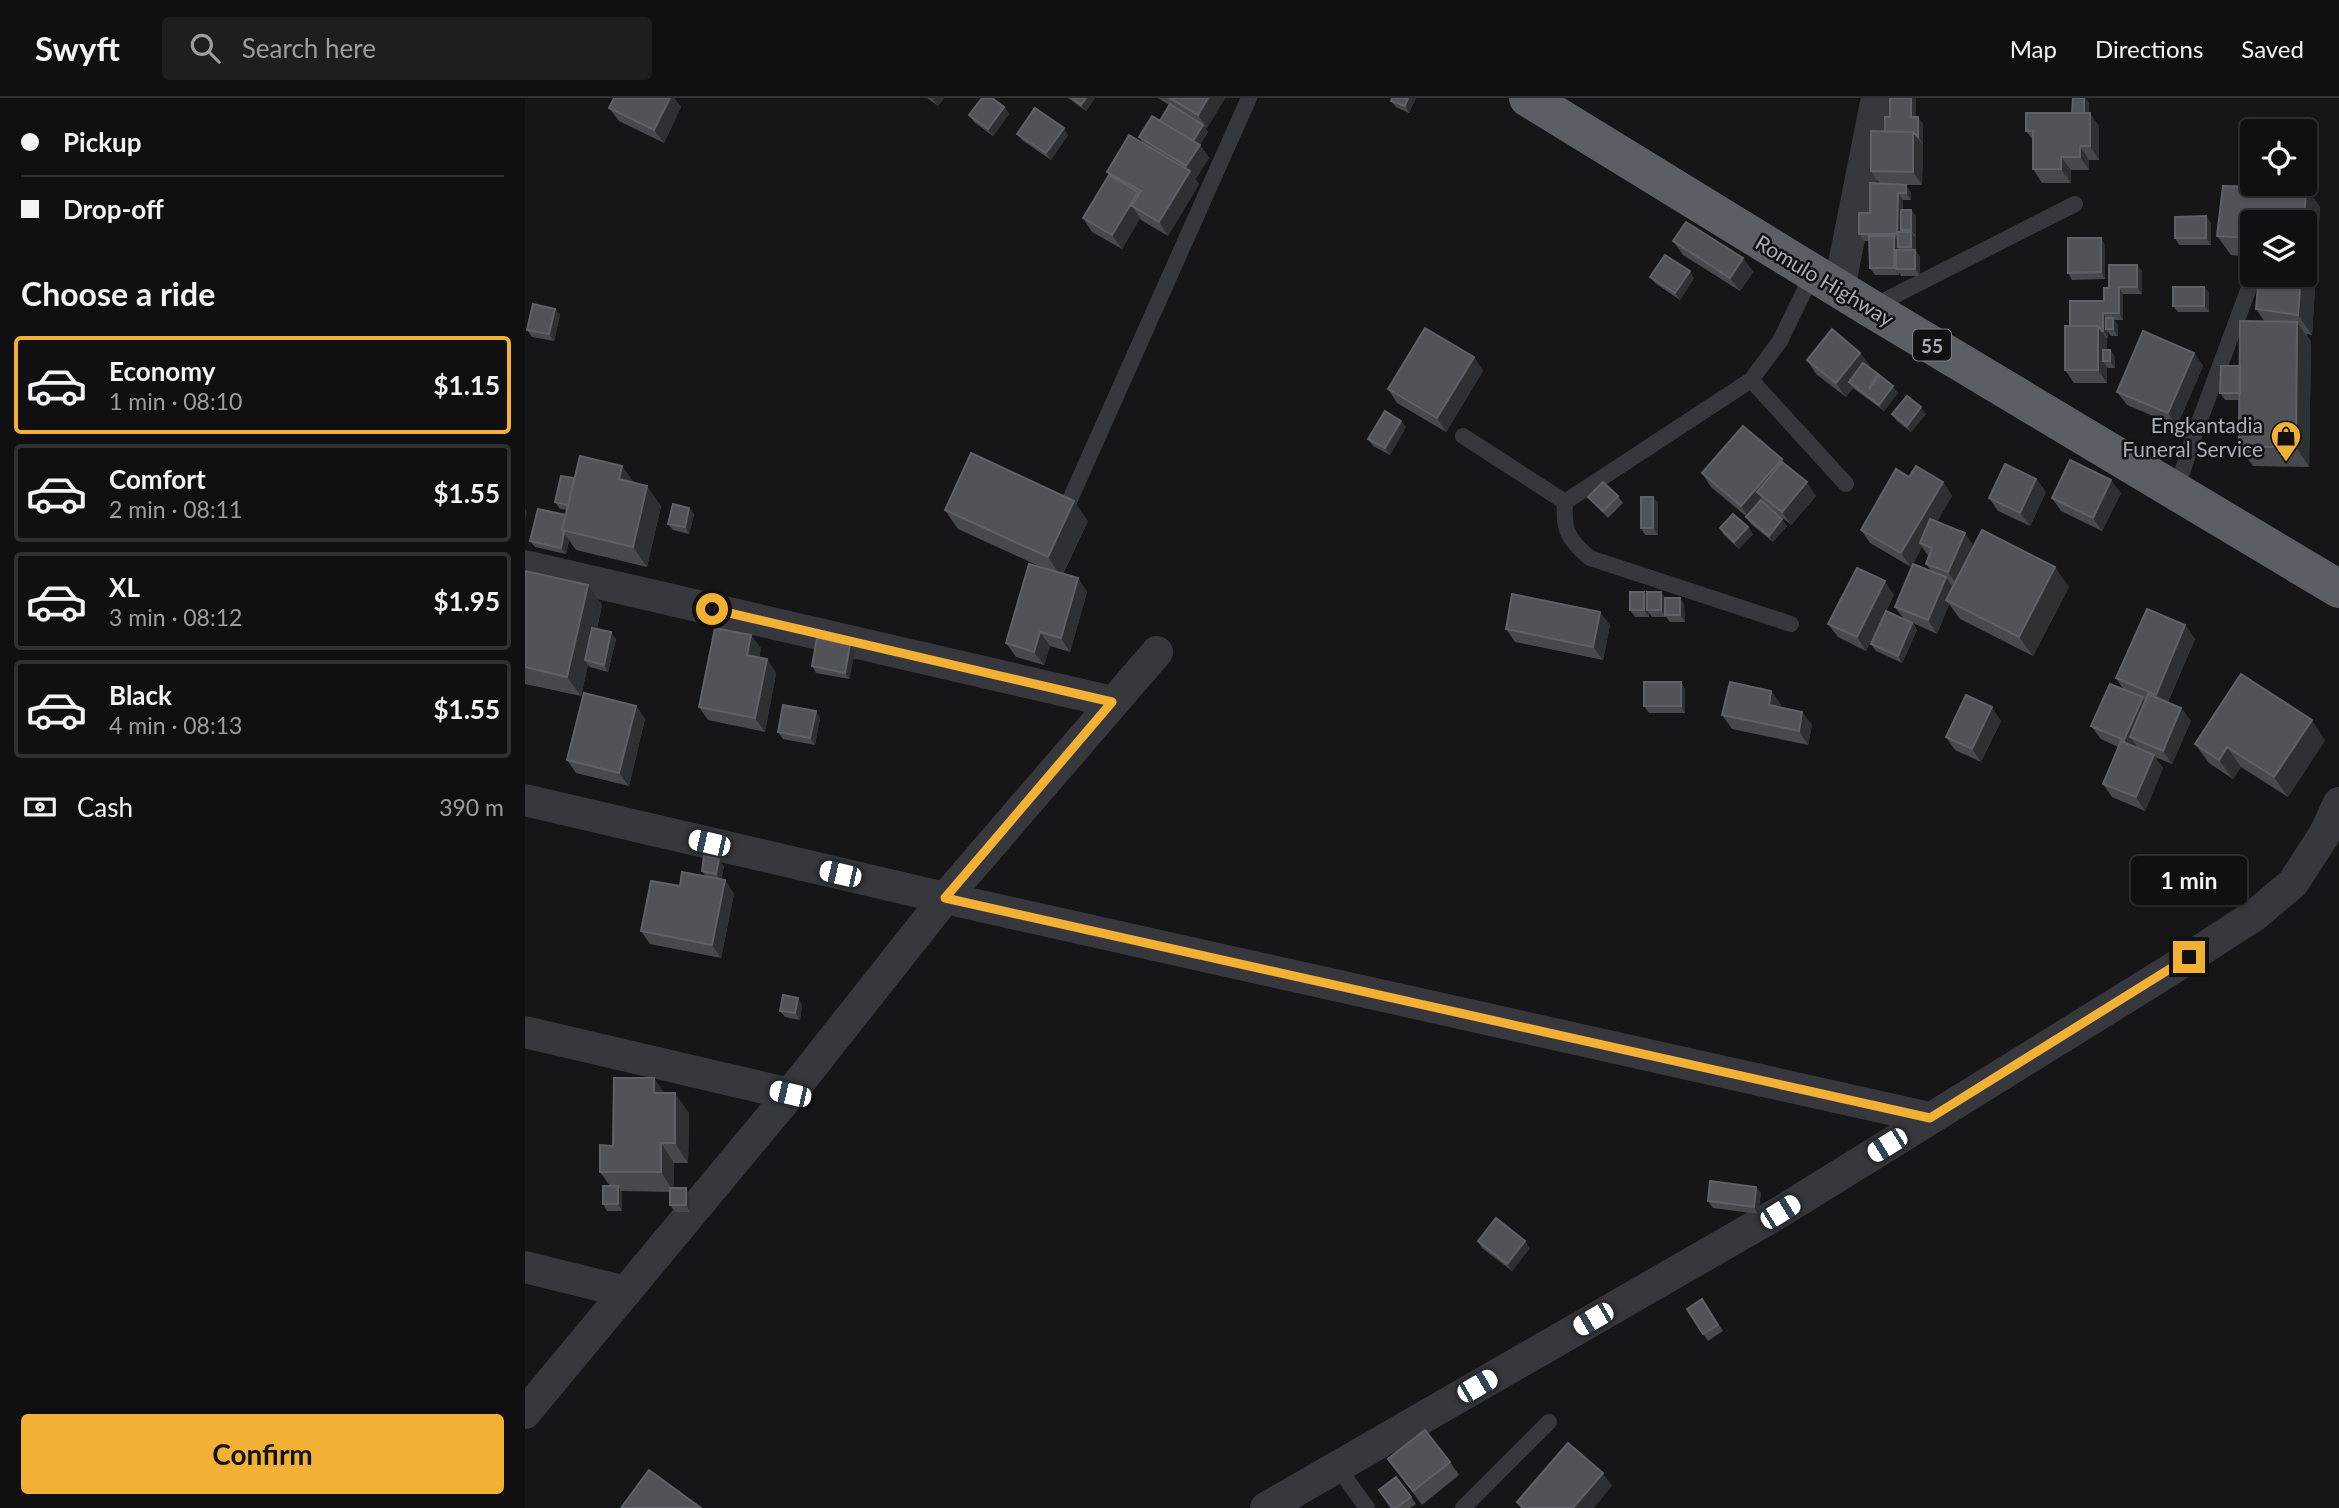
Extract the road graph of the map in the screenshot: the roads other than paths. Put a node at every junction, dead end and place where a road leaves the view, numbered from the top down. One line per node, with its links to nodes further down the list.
1 (1249, 98): 12 (lane)
2 (1528, 98): 6 (highway, Romulo Highway / 55)
3 (1877, 98): 6 (street)
4 (2075, 204): 6 (lane)
5 (2249, 287): 10 (lane)
6 (1841, 290): 7 (lane); 10 (highway, Romulo Highway / 55)
7 (1751, 380): 9 (lane); 11 (lane)
8 (1463, 436): 11 (lane)
9 (1846, 484)
10 (2176, 491): 14 (highway, Romulo Highway / 55)
11 (1566, 502): 15 (lane)
12 (1068, 504)
13 (525, 566): 17 (street)
14 (2339, 589)
15 (1791, 624)
16 (1157, 652): 17 (street)
17 (1112, 702): 20 (street)
18 (525, 800): 20 (street)
19 (2339, 803): 23 (street)
20 (945, 898): 22 (street); 23 (street)
21 (525, 1032): 22 (street)
22 (790, 1094): 25 (street)
23 (1930, 1118): 28 (street)
24 (525, 1267): 25 (street)
25 (626, 1292): 26 (street)
26 (525, 1413)
27 (1549, 1422): 31 (lane)
28 (1337, 1466): 29 (street); 30 (lane)
29 (1266, 1508)
30 (1367, 1508)
31 (1463, 1508)

